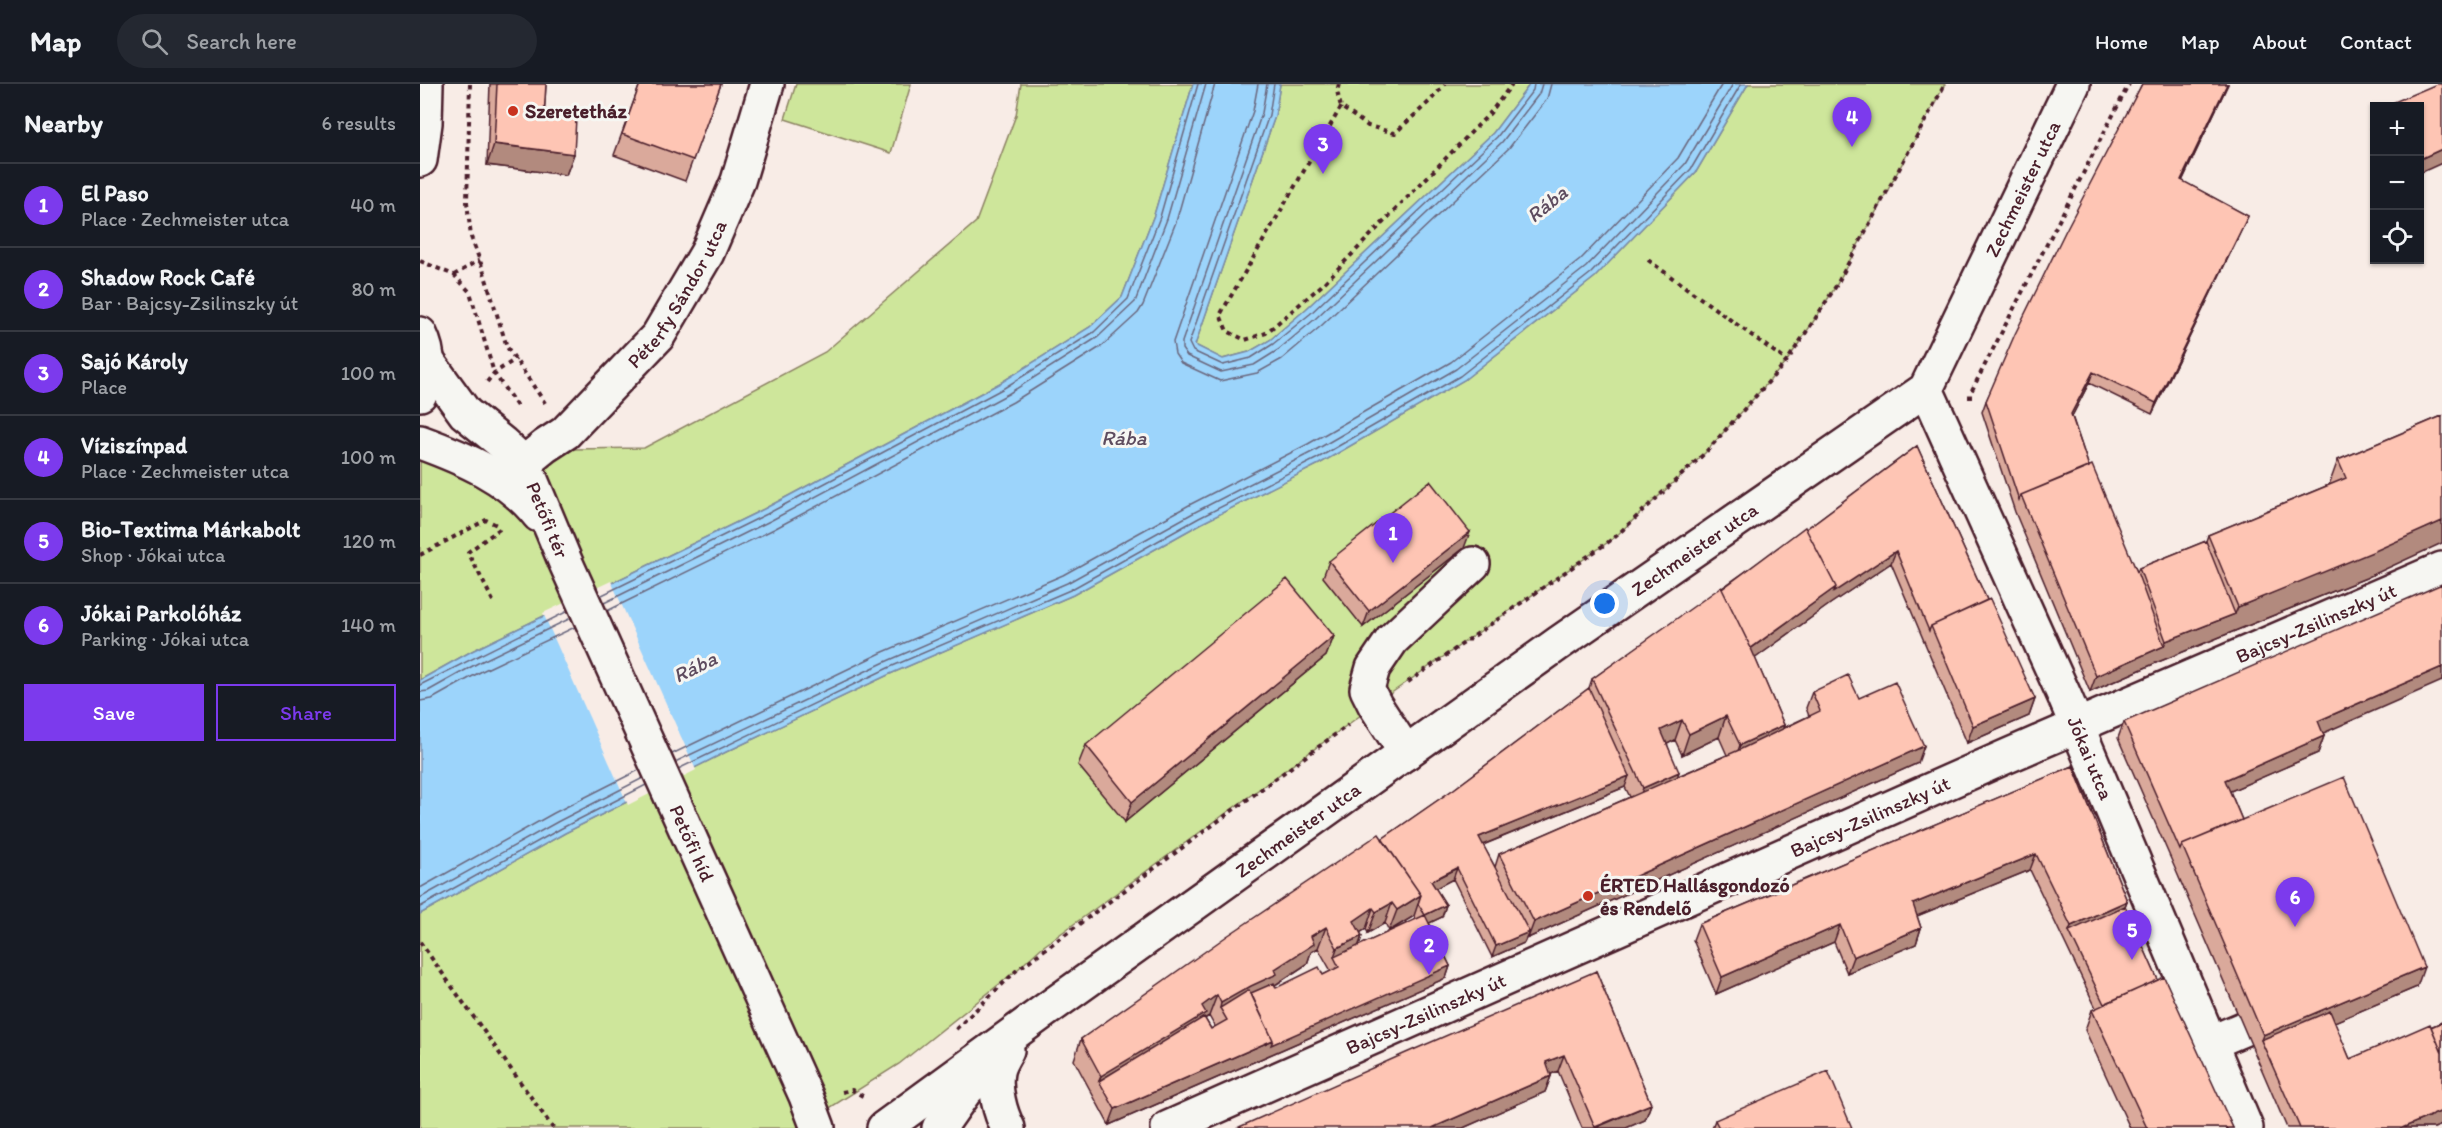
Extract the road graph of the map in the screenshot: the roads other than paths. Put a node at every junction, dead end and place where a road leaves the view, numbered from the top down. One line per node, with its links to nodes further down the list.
1 (426, 84): 4 (street)
2 (767, 84): 9 (street, Péterfy Sándor utca)
3 (2073, 84): 6 (street, Zechmeister utca)
4 (420, 160)
5 (424, 348): 7 (street, Petőfi tér); 9 (street, Petőfi tér)
6 (1926, 389): 13 (street, Jókai utca); 14 (street, Zechmeister utca)
7 (420, 394)
8 (420, 441): 10 (street, Petőfi tér)
9 (545, 447): 10 (street, Petőfi tér)
10 (565, 561): 19 (street, Petőfi híd)
11 (1473, 564): 14 (street)
12 (2442, 569): 13 (street, Bajcsy-Zsilinszky út)
13 (2077, 726): 18 (street, Jókai utca); 23 (street, Bajcsy-Zsilinszky út)
14 (1406, 753): 15 (street, Zechmeister utca)
15 (1043, 1012): 17 (street, Zechmeister utca); 20 (street, Zechmeister utca)
16 (2243, 1029): 18 (street)
17 (1011, 1041): 21 (street, Zechmeister utca); 22 (street)
18 (2210, 1043): 24 (street, Jókai utca)
19 (818, 1128)
20 (884, 1128)
21 (939, 1128)
22 (1008, 1128)
23 (1168, 1128)
24 (2246, 1128)

